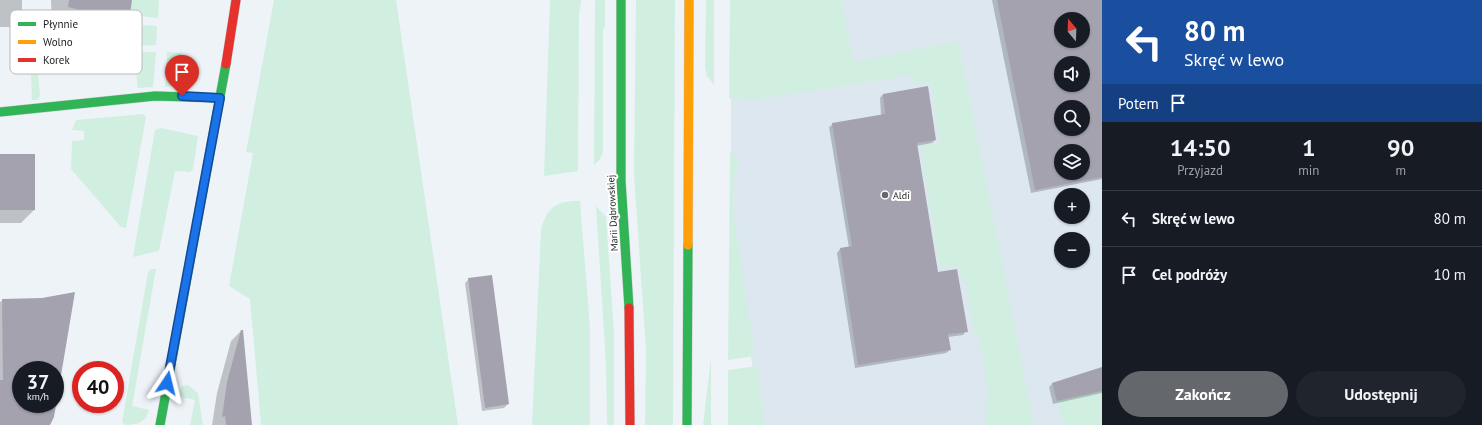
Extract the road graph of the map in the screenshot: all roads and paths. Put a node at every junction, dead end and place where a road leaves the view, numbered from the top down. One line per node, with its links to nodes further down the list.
1 (236, 0): 4 (street)
2 (621, 0): 7 (street, Marii Dąbrowskiej)
3 (689, 0): 8 (street)
4 (220, 98): 5 (street); 6 (street)
5 (0, 112)
6 (160, 425)
7 (630, 425)
8 (687, 425)

